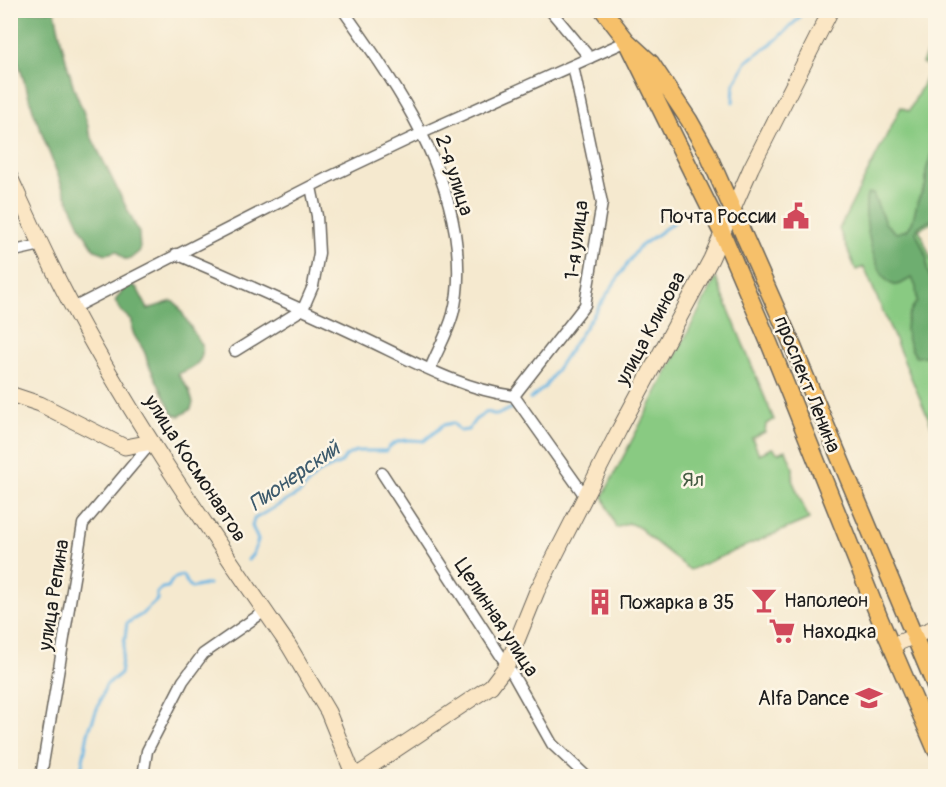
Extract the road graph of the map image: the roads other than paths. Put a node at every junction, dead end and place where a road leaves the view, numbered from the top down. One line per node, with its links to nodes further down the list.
1 (343, 10): 8 (street, 2-я улица)
2 (550, 10): 6 (street)
3 (603, 10): 5 (main road, проспект Ленина)
4 (831, 10): 11 (street, улица Клинова)
5 (627, 40): 6 (street); 11 (main road, проспект Ленина); 12 (main road, проспект Ленина)
6 (590, 58): 7 (street)
7 (573, 66): 8 (street); 21 (street, 1-я улица)
8 (422, 133): 10 (street); 19 (street, 2-я улица)
9 (10, 177): 13 (street, улица Космонавтов)
10 (311, 187): 15 (street); 17 (street)
11 (734, 210): 12 (street, улица Клинова); 27 (main road, проспект Ленина)
12 (723, 235): 24 (street, улица Клинова); 28 (main road, проспект Ленина)
13 (41, 245): 14 (street); 16 (street, улица Космонавтов)
14 (10, 252)
15 (176, 254): 16 (street); 17 (street)
16 (73, 308): 22 (street, улица Космонавтов)
17 (303, 309): 18 (street); 19 (street)
18 (235, 351)
19 (430, 369): 21 (street)
20 (10, 394): 22 (street)
21 (514, 396): 24 (street)
22 (152, 442): 25 (street, улица Космонавтов); 32 (street, улица Репина)
23 (382, 473): 29 (street, Целинная улица)
24 (585, 496): 29 (street, улица Клинова)
25 (265, 610): 33 (street); 34 (street, улица Космонавтов)
26 (936, 627): 27 (street)
27 (913, 636): 28 (street); 30 (main road, проспект Ленина)
28 (891, 646): 31 (main road, проспект Ленина)
29 (507, 665): 34 (street, улица Клинова); 35 (street, Целинная улица)
30 (936, 688)
31 (936, 750)
32 (41, 777)
33 (143, 777)
34 (355, 777)
35 (586, 777)

